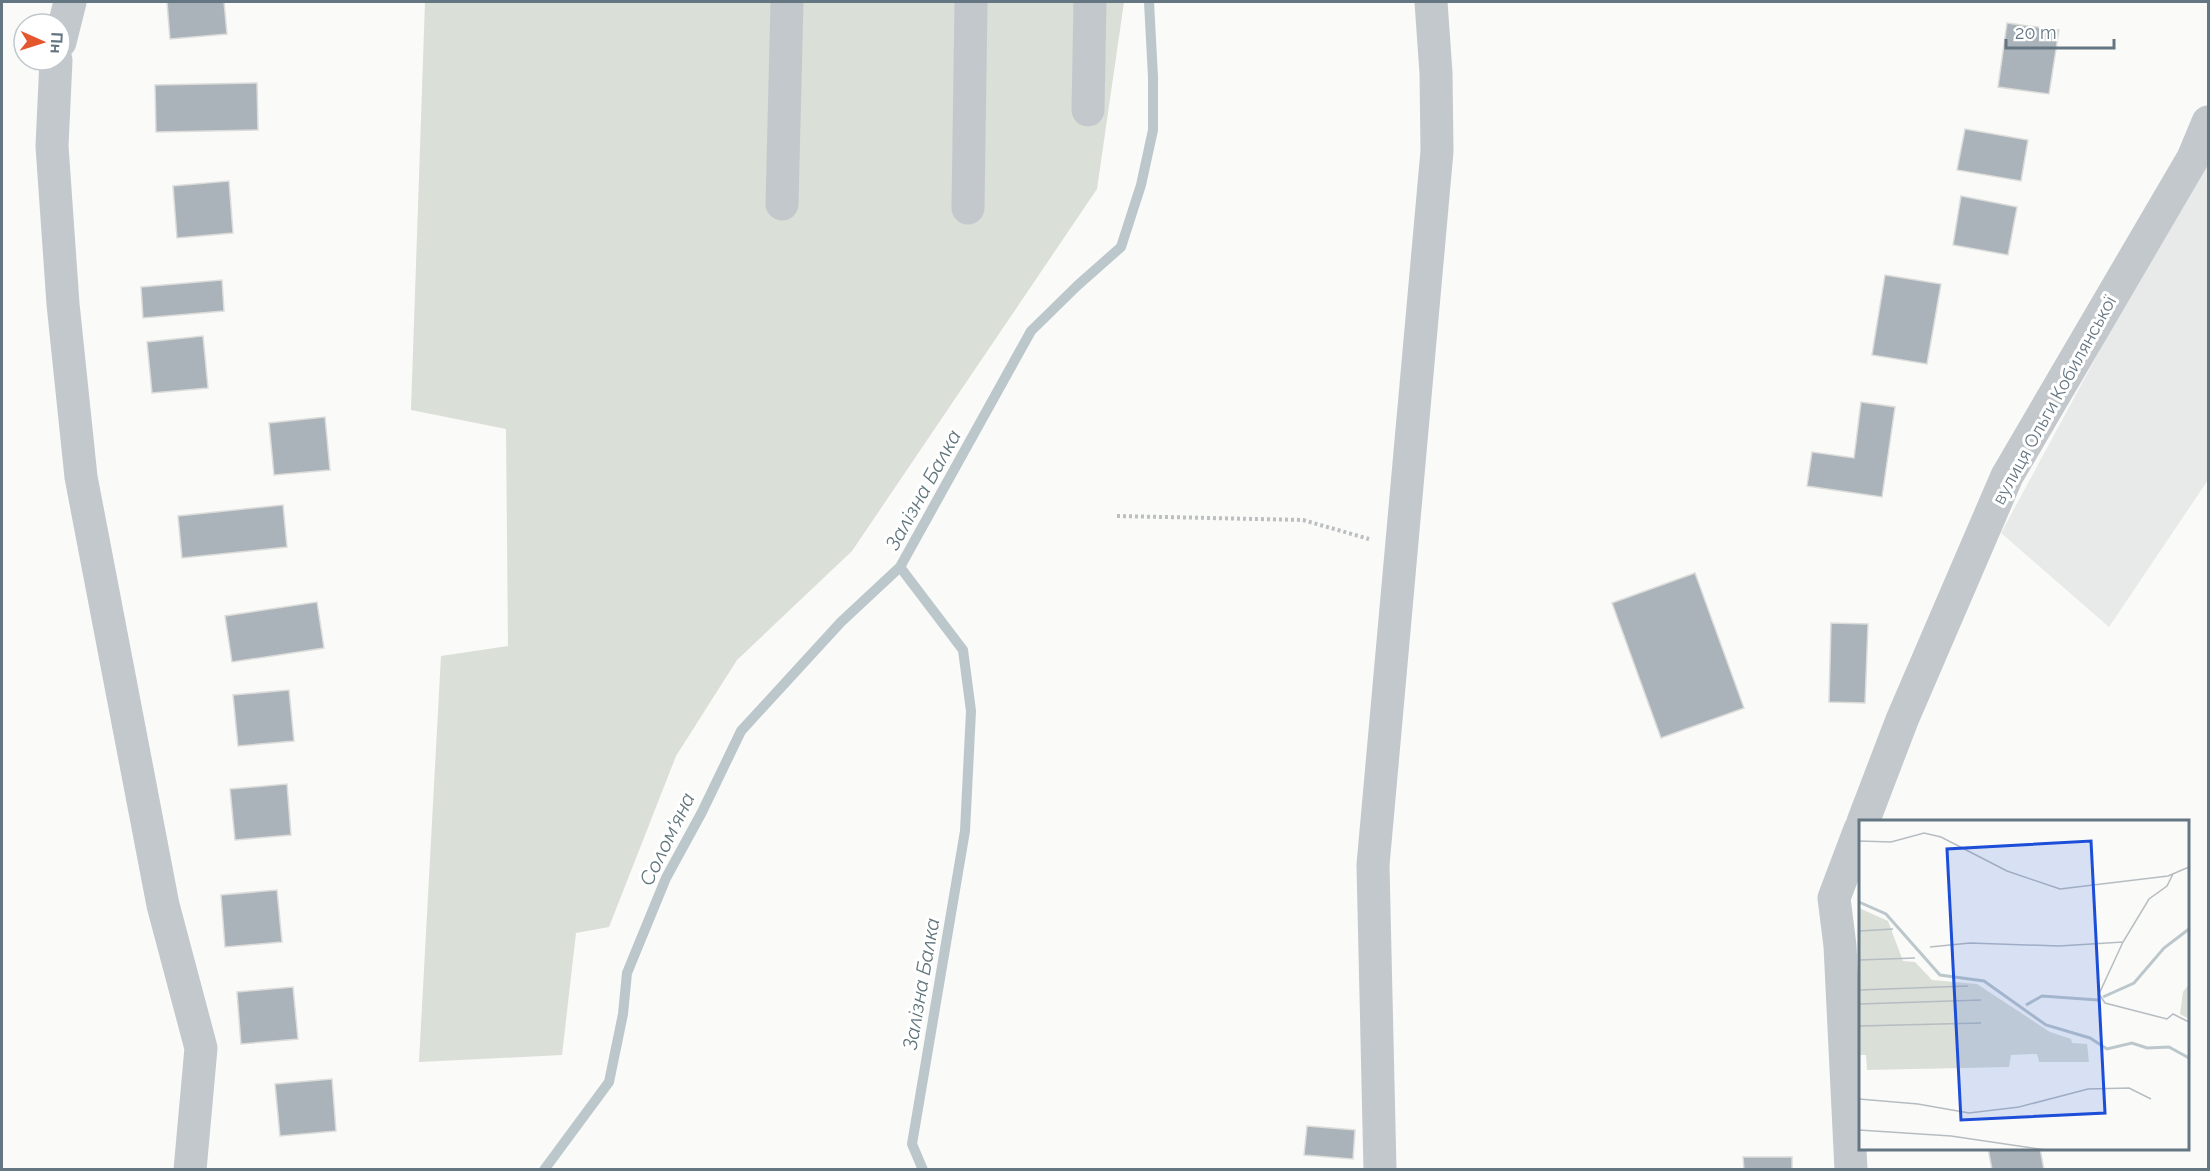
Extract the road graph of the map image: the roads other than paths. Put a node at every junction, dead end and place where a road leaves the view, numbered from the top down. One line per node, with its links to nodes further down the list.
1 (787, 2): 8 (street)
2 (971, 2): 9 (street)
3 (1090, 2): 6 (street)
4 (1431, 2): 13 (street)
5 (55, 72): 12 (street)
6 (1088, 110)
7 (2208, 122): 10 (street, вулиця Ольги Кобилянської)
8 (782, 204)
9 (968, 208)
10 (1864, 820)
11 (1859, 832): 14 (street)
12 (190, 1170)
13 (1380, 1170)
14 (1851, 1170)

